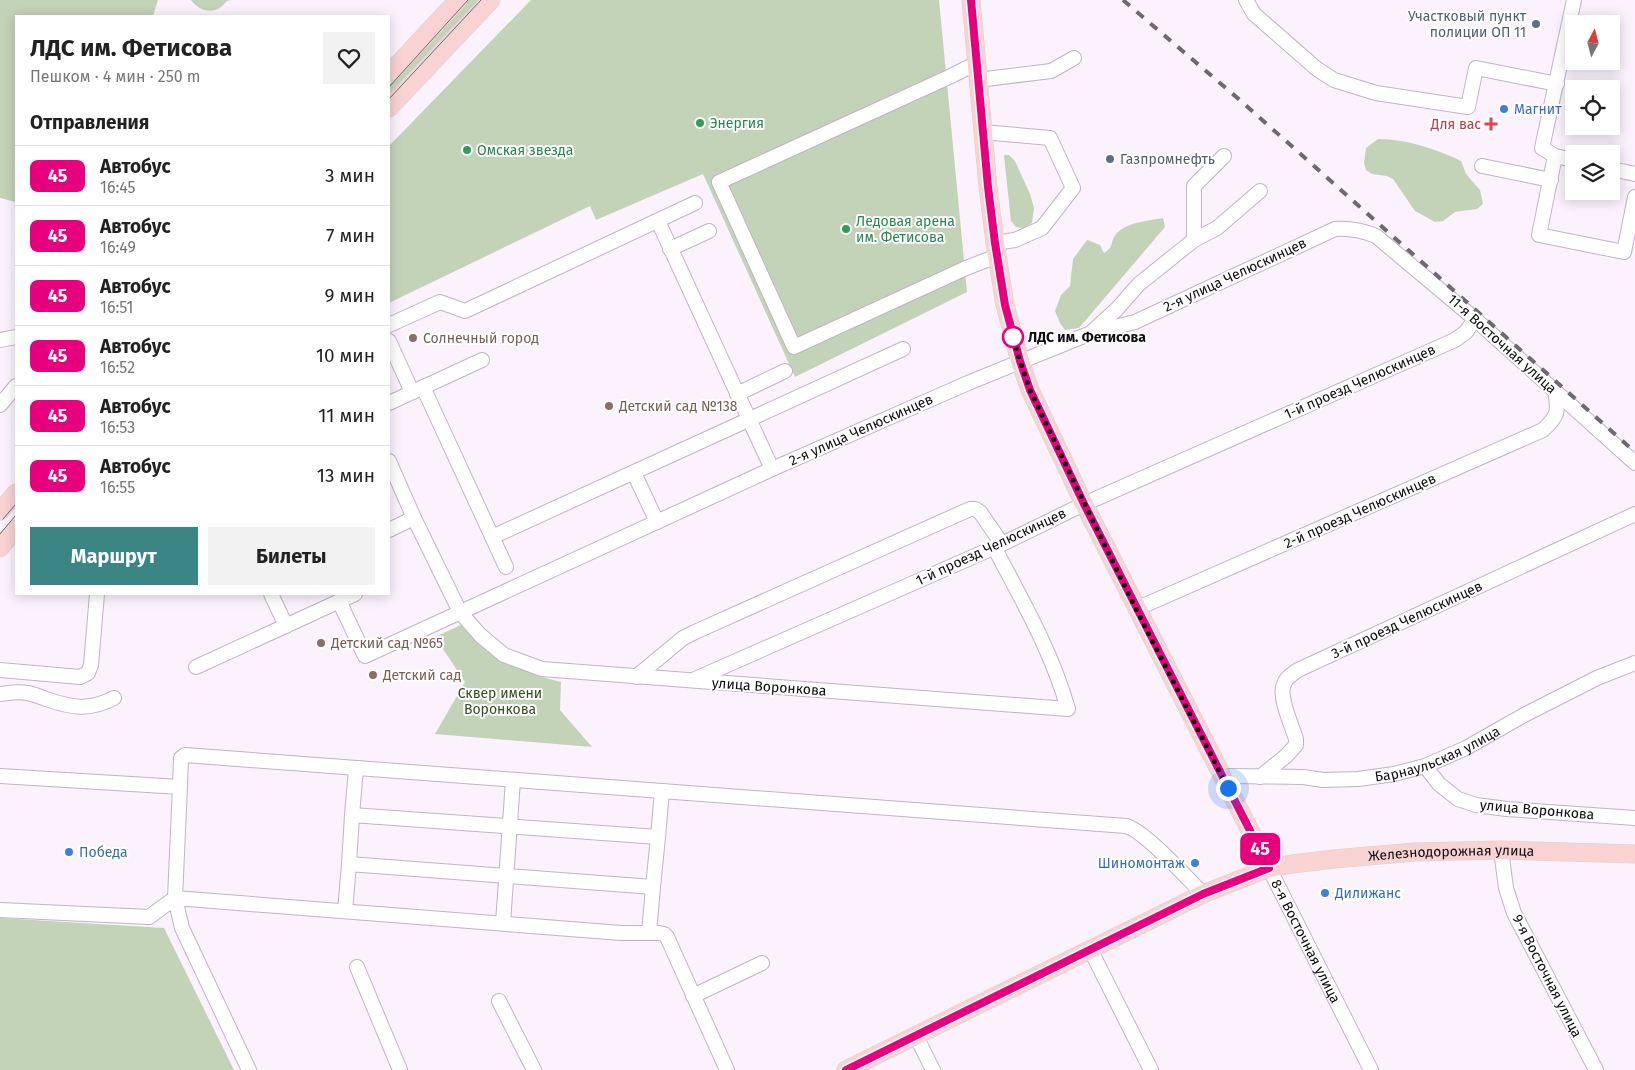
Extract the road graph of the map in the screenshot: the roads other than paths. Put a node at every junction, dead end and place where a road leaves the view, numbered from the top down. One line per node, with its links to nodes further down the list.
1 (458, 0): 8 (main road)
2 (491, 0): 10 (main road)
3 (971, 0): 7 (main road, 8-я Восточная улица)
4 (1246, 0): 9 (street)
5 (1574, 0): 9 (street)
6 (1074, 58): 7 (street)
7 (978, 71): 11 (main road, 8-я Восточная улица); 27 (street)
8 (390, 73)
9 (1557, 84): 13 (street)
10 (390, 107)
11 (983, 132): 27 (main road, 8-я Восточная улица); 27 (street)
12 (1224, 156): 25 (street)
13 (1555, 156): 14 (street); 18 (street)
14 (1565, 158)
15 (1482, 166): 18 (street)
16 (1620, 171): 17 (street)
17 (1635, 174)
18 (1550, 180): 20 (street)
19 (1260, 191): 25 (street)
20 (1635, 197)
21 (695, 203): 22 (street)
22 (658, 221): 26 (street); 29 (street)
23 (709, 231): 26 (street)
24 (1364, 231): 28 (street, 11-я Восточная улица); 30 (street, 2-я улица Челюскинцев)
25 (1194, 240): 30 (street)
26 (670, 249): 41 (street)
27 (996, 249): 36 (main road, 8-я Восточная улица)
28 (1475, 319): 40 (street, 11-я Восточная улица); 50 (street, 1-й проезд Челюскинцев)
29 (390, 325)
30 (1091, 333): 36 (street, 2-я улица Челюскинцев)
31 (15, 337): 32 (street)
32 (0, 340)
33 (390, 343): 39 (street)
34 (903, 349): 44 (street)
35 (482, 360): 39 (street)
36 (1020, 361): 47 (street, 2-я улица Челюскинцев); 50 (main road, 8-я Восточная улица)
37 (785, 372): 41 (street)
38 (15, 387): 43 (street)
39 (418, 390): 42 (street); 58 (street)
40 (1555, 391): 46 (street, 11-я Восточная улица); 66 (street, 2-й проезд Челюскинцев)
41 (737, 394): 44 (street)
42 (390, 403)
43 (0, 405)
44 (749, 420): 47 (street); 48 (street)
45 (390, 463): 53 (street, улица Воронкова)
46 (1635, 464)
47 (772, 469): 55 (street, 2-я улица Челюскинцев)
48 (634, 472): 55 (street); 58 (street)
49 (15, 494): 51 (main road)
50 (1084, 504): 59 (street, 1-й проезд Челюскинцев); 66 (main road, 8-я Восточная улица)
51 (1, 509): 54 (main road)
52 (1635, 514): 80 (street, 3-й проезд Челюскинцев)
53 (414, 518): 57 (street); 67 (street, улица Воронкова)
54 (15, 520)
55 (657, 522): 67 (street, 2-я улица Челюскинцев)
56 (15, 530): 60 (main road)
57 (390, 530)
58 (492, 537): 61 (street)
59 (998, 546): 72 (street); 73 (street, 1-й проезд Челюскинцев); 73 (street, улица Воронкова)
60 (0, 548)
61 (506, 567)
62 (97, 595): 71 (street)
63 (271, 595): 68 (street)
64 (353, 595): 65 (street)
65 (339, 601): 67 (street, 2-я улица Челюскинцев); 68 (street)
66 (1136, 609): 79 (main road, 8-я Восточная улица)
67 (460, 612): 72 (street, улица Воронкова)
68 (286, 626): 70 (street)
69 (1635, 662): 76 (street, Барнаульская улица)
70 (196, 667)
71 (0, 670)
72 (636, 677): 73 (street, улица Воронкова)
73 (691, 681)
74 (0, 694): 75 (street)
75 (114, 698)
76 (1425, 766): 80 (street, Барнаульская улица); 85 (street, улица Воронкова)
77 (356, 768): 81 (street); 82 (street); 84 (street)
78 (0, 776): 82 (street)
79 (1222, 776): 80 (street, Барнаульская улица); 91 (main road, 8-я Восточная улица)
80 (1260, 776)
81 (513, 780): 83 (street); 86 (street)
82 (180, 787): 95 (street)
83 (662, 791): 87 (street); 94 (street)
84 (352, 815): 86 (street); 90 (street)
85 (1635, 818)
86 (510, 826): 87 (street); 92 (street)
87 (658, 837): 93 (street)
88 (1501, 850): 89 (main road, Железнодорожная улица); 91 (main road, Железнодорожная улица); 114 (street, 9-я Восточная улица)
89 (1635, 854)
90 (349, 864): 92 (street); 97 (street)
91 (1269, 868): 94 (main road); 113 (street, 8-я Восточная улица)
92 (506, 876): 93 (street); 98 (street)
93 (653, 887): 99 (street)
94 (1203, 894): 100 (main road)
95 (175, 898): 96 (street); 97 (street); 106 (street)
96 (0, 910)
97 (345, 911): 98 (street)
98 (503, 923): 99 (street)
99 (649, 933): 103 (street)
100 (1090, 949): 105 (main road); 112 (street)
101 (762, 963): 103 (street)
102 (357, 967): 107 (street)
103 (693, 996): 109 (street)
104 (499, 1001): 108 (street)
105 (916, 1036): 110 (main road); 111 (street)
106 (249, 1070)
107 (400, 1070)
108 (534, 1070)
109 (727, 1070)
110 (846, 1070)
111 (933, 1070)
112 (1151, 1070)
113 (1371, 1070)
114 (1596, 1070)

